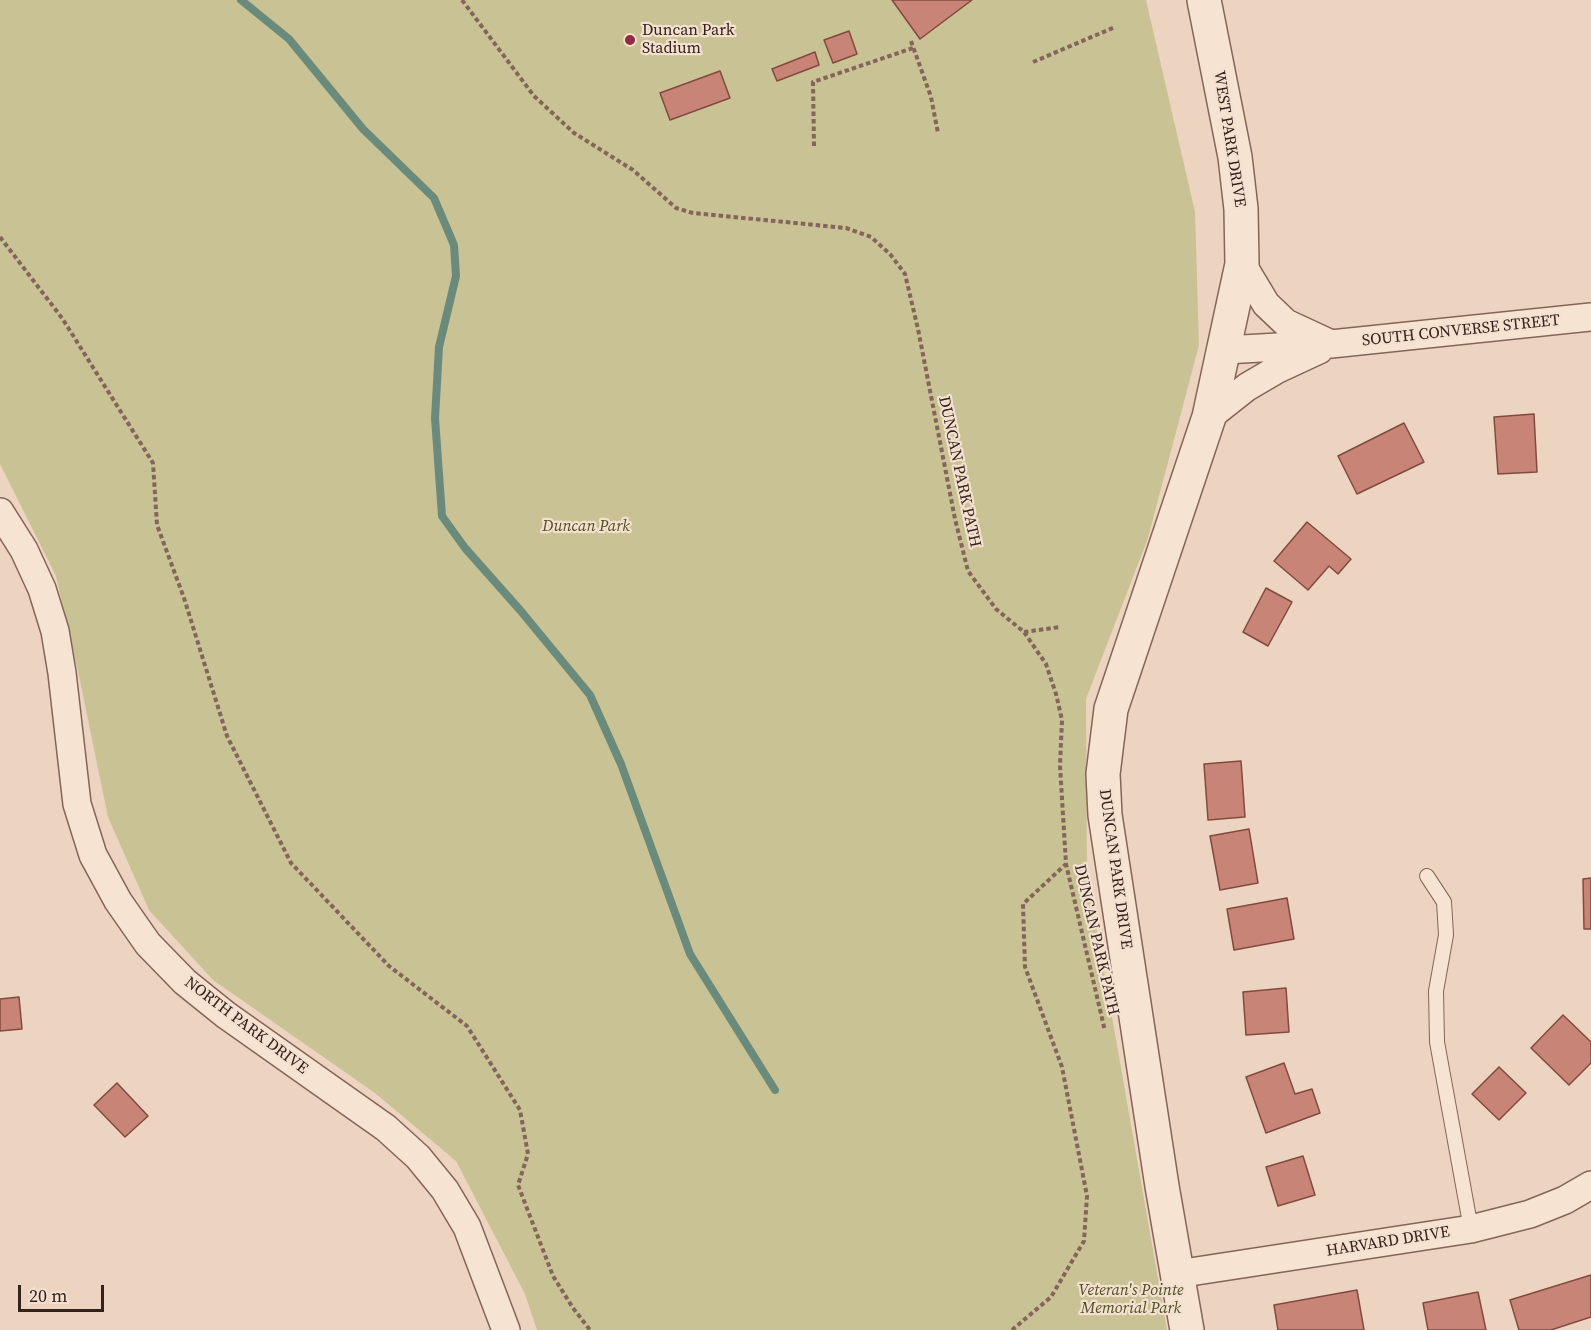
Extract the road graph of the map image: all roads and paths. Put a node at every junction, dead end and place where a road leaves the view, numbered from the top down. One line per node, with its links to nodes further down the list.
1 (462, 0): 17 (path, DUNCAN PARK PATH)
2 (1204, 0): 10 (street, WEST PARK DRIVE)
3 (1115, 27): 6 (path)
4 (911, 41): 5 (path)
5 (913, 48): 7 (path); 8 (path)
6 (1034, 62)
7 (938, 133)
8 (814, 146)
9 (0, 237): 25 (path)
10 (1242, 264): 12 (street); 13 (street, WEST PARK DRIVE)
11 (1591, 317): 12 (street, SOUTH CONVERSE STREET)
12 (1331, 344): 13 (street, SOUTH CONVERSE STREET); 14 (street, SOUTH CONVERSE STREET)
13 (1225, 350): 14 (street, DUNCAN PARK DRIVE)
14 (1209, 417): 23 (street, DUNCAN PARK DRIVE)
15 (0, 513): 24 (street, NORTH PARK DRIVE)
16 (1060, 627): 17 (path)
17 (1024, 632): 18 (path, DUNCAN PARK PATH)
18 (1066, 864): 20 (path, DUNCAN PARK PATH); 26 (path)
19 (1427, 876): 22 (lane)
20 (1106, 1036)
21 (1591, 1185): 22 (street, HARVARD DRIVE)
22 (1471, 1229): 23 (street, HARVARD DRIVE)
23 (1177, 1274): 27 (street, DUNCAN PARK DRIVE)
24 (506, 1330)
25 (590, 1330)
26 (1012, 1330)
27 (1187, 1330)

